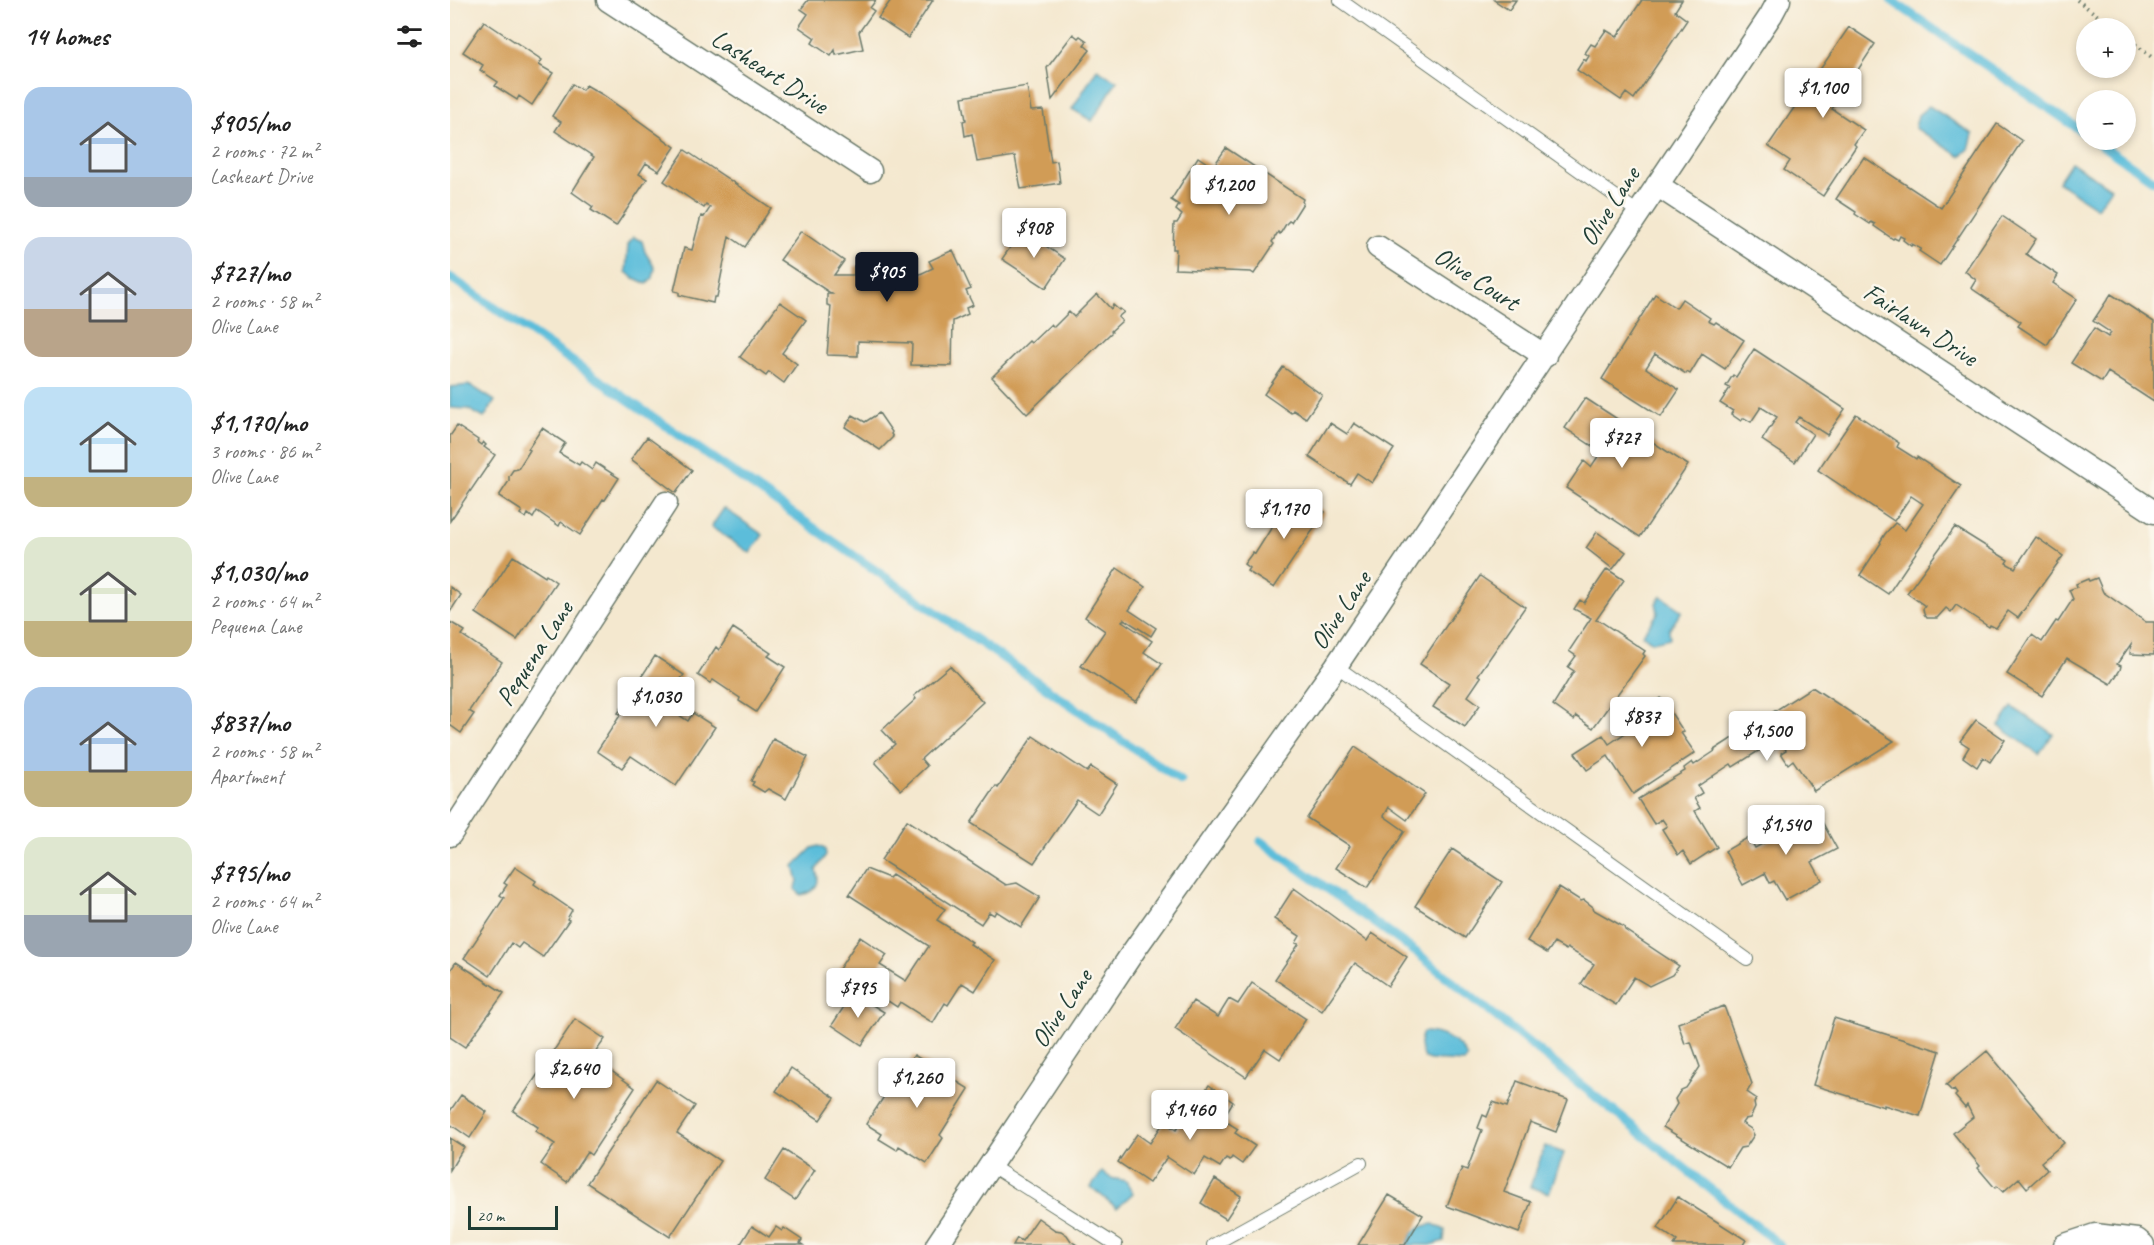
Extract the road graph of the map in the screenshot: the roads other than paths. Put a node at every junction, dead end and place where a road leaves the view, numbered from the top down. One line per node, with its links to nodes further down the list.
1 (608, 0): 4 (street, Lasheart Drive)
2 (1340, 0): 6 (lane)
3 (1779, 0): 5 (street, Olive Lane)
4 (870, 171)
5 (1657, 185): 6 (street, Olive Lane); 10 (street, Fairlawn Drive)
6 (1639, 213): 8 (street, Olive Lane)
7 (1378, 247): 8 (street, Olive Court)
8 (1545, 356): 11 (street, Olive Lane)
9 (666, 503): 12 (street, Pequena Lane)
10 (2154, 512)
11 (1336, 666): 13 (lane); 15 (street, Olive Lane)
12 (450, 835)
13 (1747, 958)
14 (1361, 1163): 18 (lane)
15 (990, 1165): 16 (street, Olive Lane); 17 (lane)
16 (937, 1245)
17 (1116, 1245)
18 (1213, 1245)
19 (2065, 1245): 20 (street)
20 (2143, 1245)

